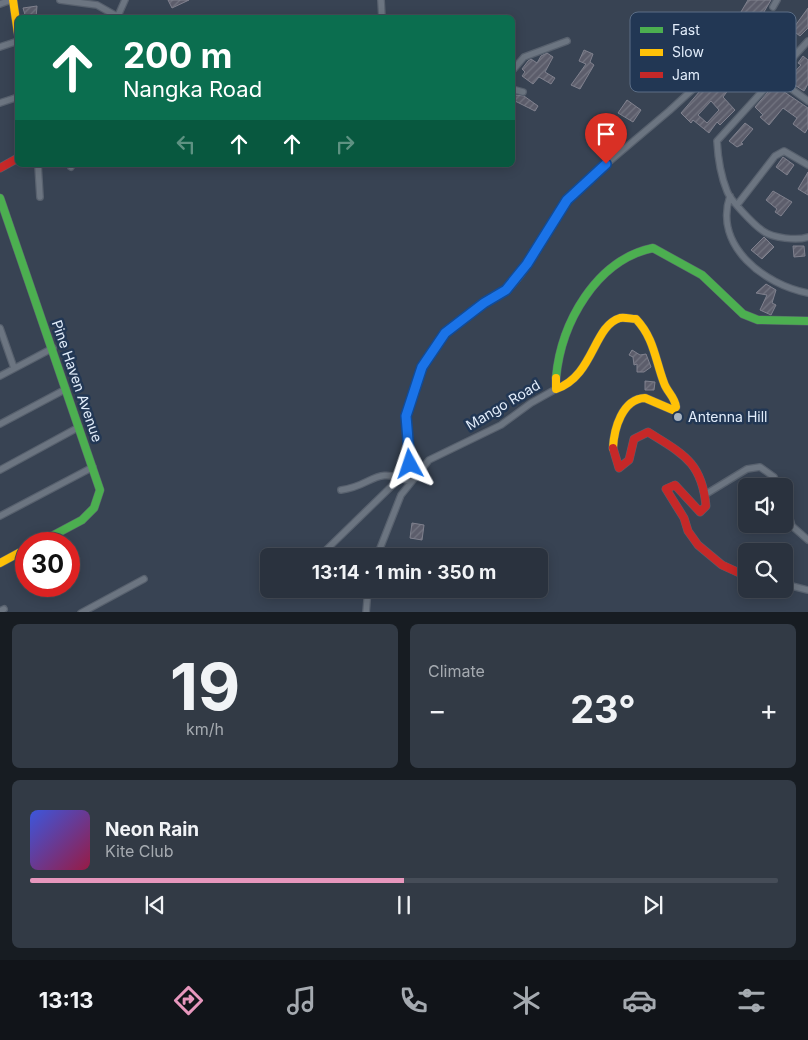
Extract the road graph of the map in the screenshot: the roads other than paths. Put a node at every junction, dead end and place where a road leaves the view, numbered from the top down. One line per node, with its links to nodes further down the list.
1 (12, 0): 7 (street); 12 (street)
2 (60, 0): 3 (street)
3 (78, 0): 9 (street)
4 (125, 0): 10 (street)
5 (381, 0): 11 (street)
6 (777, 0): 8 (street)
7 (0, 4)
8 (773, 6)
9 (114, 15)
10 (119, 15)
11 (382, 15)
12 (15, 17)
13 (567, 41): 18 (street)
14 (15, 42): 16 (street)
15 (808, 42): 17 (street)
16 (0, 47)
17 (796, 55)
18 (515, 68)
19 (515, 90): 20 (street)
20 (523, 92)
21 (689, 92): 49 (street)
22 (762, 92): 32 (street)
23 (795, 92): 25 (street)
24 (15, 98): 26 (street)
25 (808, 101)
26 (0, 103)
27 (15, 160): 30 (street)
28 (808, 165): 34 (street)
29 (38, 167): 31 (street)
30 (0, 168)
31 (40, 196)
32 (730, 196): 34 (street); 37 (street)
33 (0, 198): 35 (street, Pine Haven Avenue)
34 (737, 205): 36 (street)
35 (3, 216): 40 (street, Pine Haven Avenue)
36 (808, 237)
37 (808, 293)
38 (808, 321): 44 (street)
39 (0, 328): 41 (street)
40 (53, 348): 41 (street); 43 (street, Pine Haven Avenue)
41 (14, 368): 42 (street)
42 (0, 376)
43 (66, 389): 45 (street); 46 (street, Pine Haven Avenue)
44 (556, 389): 49 (street, Mango Road); 54 (street)
45 (0, 424)
46 (79, 427): 47 (street, Pine Haven Avenue); 48 (street)
47 (93, 467): 55 (street); 57 (street, Pine Haven Avenue)
48 (0, 470)
49 (417, 475): 52 (street, Mango Road)
50 (400, 478): 52 (street); 53 (street); 59 (street)
51 (774, 478): 54 (street)
52 (411, 482): 60 (street, Mango Road)
53 (342, 490)
54 (706, 494): 63 (street)
55 (0, 516)
56 (793, 527): 58 (street)
57 (60, 532)
58 (808, 540)
59 (328, 548)
60 (380, 548)
61 (15, 555): 62 (street)
62 (0, 563)
63 (738, 574)
64 (144, 579): 68 (street)
65 (793, 586): 66 (street)
66 (808, 590)
67 (367, 598): 69 (street)
68 (81, 612)
69 (366, 612)

